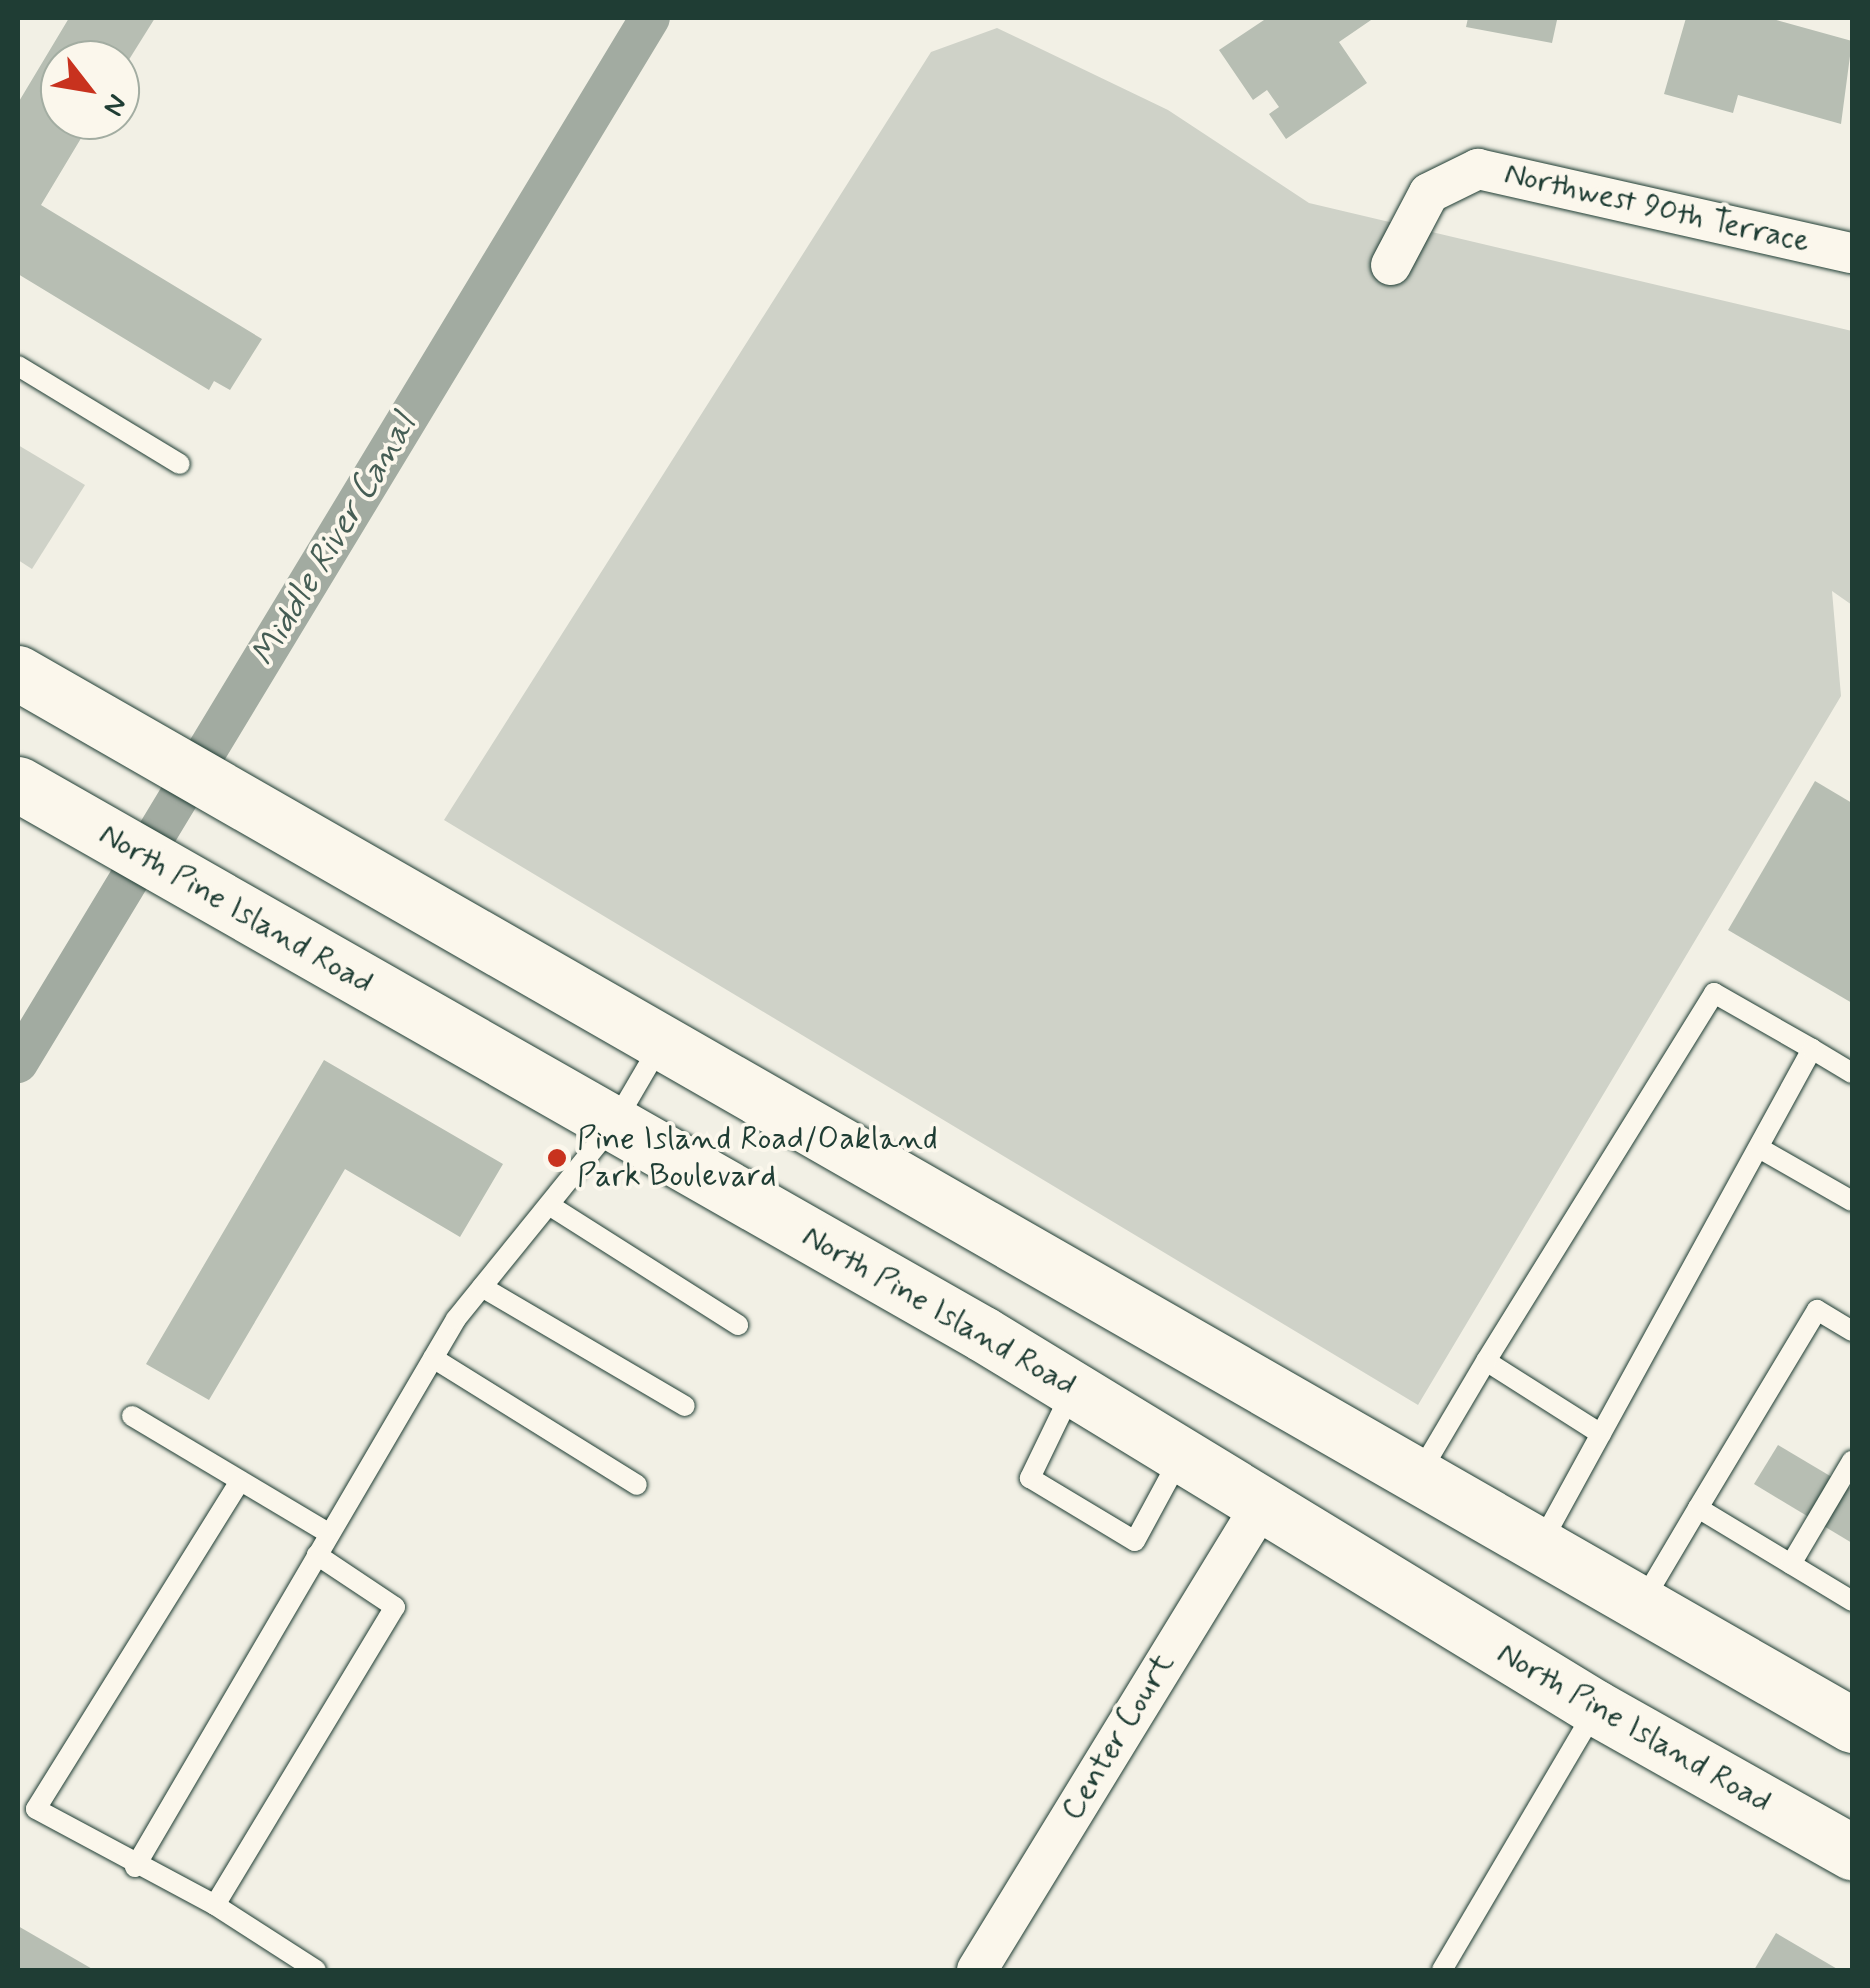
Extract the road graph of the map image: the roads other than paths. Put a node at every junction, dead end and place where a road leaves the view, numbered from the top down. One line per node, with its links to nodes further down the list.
1 (1852, 253): 2 (street, Northwest 90th Terrace)
2 (1391, 266)
3 (18, 366): 4 (lane)
4 (180, 464)
5 (18, 673): 7 (main road)
6 (18, 784): 10 (main road, North Pine Island Road)
7 (660, 1047): 10 (lane); 25 (main road)
8 (1812, 1049): 9 (lane); 11 (lane); 18 (lane)
9 (1852, 1073)
10 (614, 1124): 13 (lane); 19 (main road, North Pine Island Road)
11 (1760, 1148): 12 (lane); 22 (lane)
12 (1852, 1201)
13 (548, 1205): 14 (lane); 15 (lane)
14 (482, 1287): 17 (lane); 20 (lane)
15 (738, 1325)
16 (1852, 1332): 29 (lane)
17 (433, 1358): 27 (lane); 30 (lane)
18 (1486, 1361): 22 (lane); 25 (lane)
19 (1073, 1390): 23 (main road, North Pine Island Road); 23 (lane)
20 (685, 1406)
21 (132, 1416): 26 (lane)
22 (1601, 1434): 31 (lane)
23 (1181, 1456): 28 (main road, North Pine Island Road)
24 (1852, 1461): 33 (lane)
25 (1417, 1478): 31 (main road)
26 (240, 1481): 30 (lane); 39 (lane)
27 (636, 1485)
28 (1261, 1506): 36 (main road, North Pine Island Road); 42 (street, Center Court)
29 (1698, 1508): 33 (lane); 35 (lane)
30 (330, 1534): 32 (lane)
31 (1539, 1547): 35 (main road)
32 (317, 1555): 39 (lane); 40 (lane)
33 (1791, 1564): 34 (lane)
34 (1852, 1601)
35 (1641, 1605): 37 (main road)
36 (1596, 1708): 38 (main road, North Pine Island Road); 43 (lane)
37 (1852, 1725)
38 (1852, 1852)
39 (135, 1867): 40 (lane)
40 (214, 1904): 41 (lane)
41 (316, 1970)
42 (977, 1970)
43 (1442, 1970)

